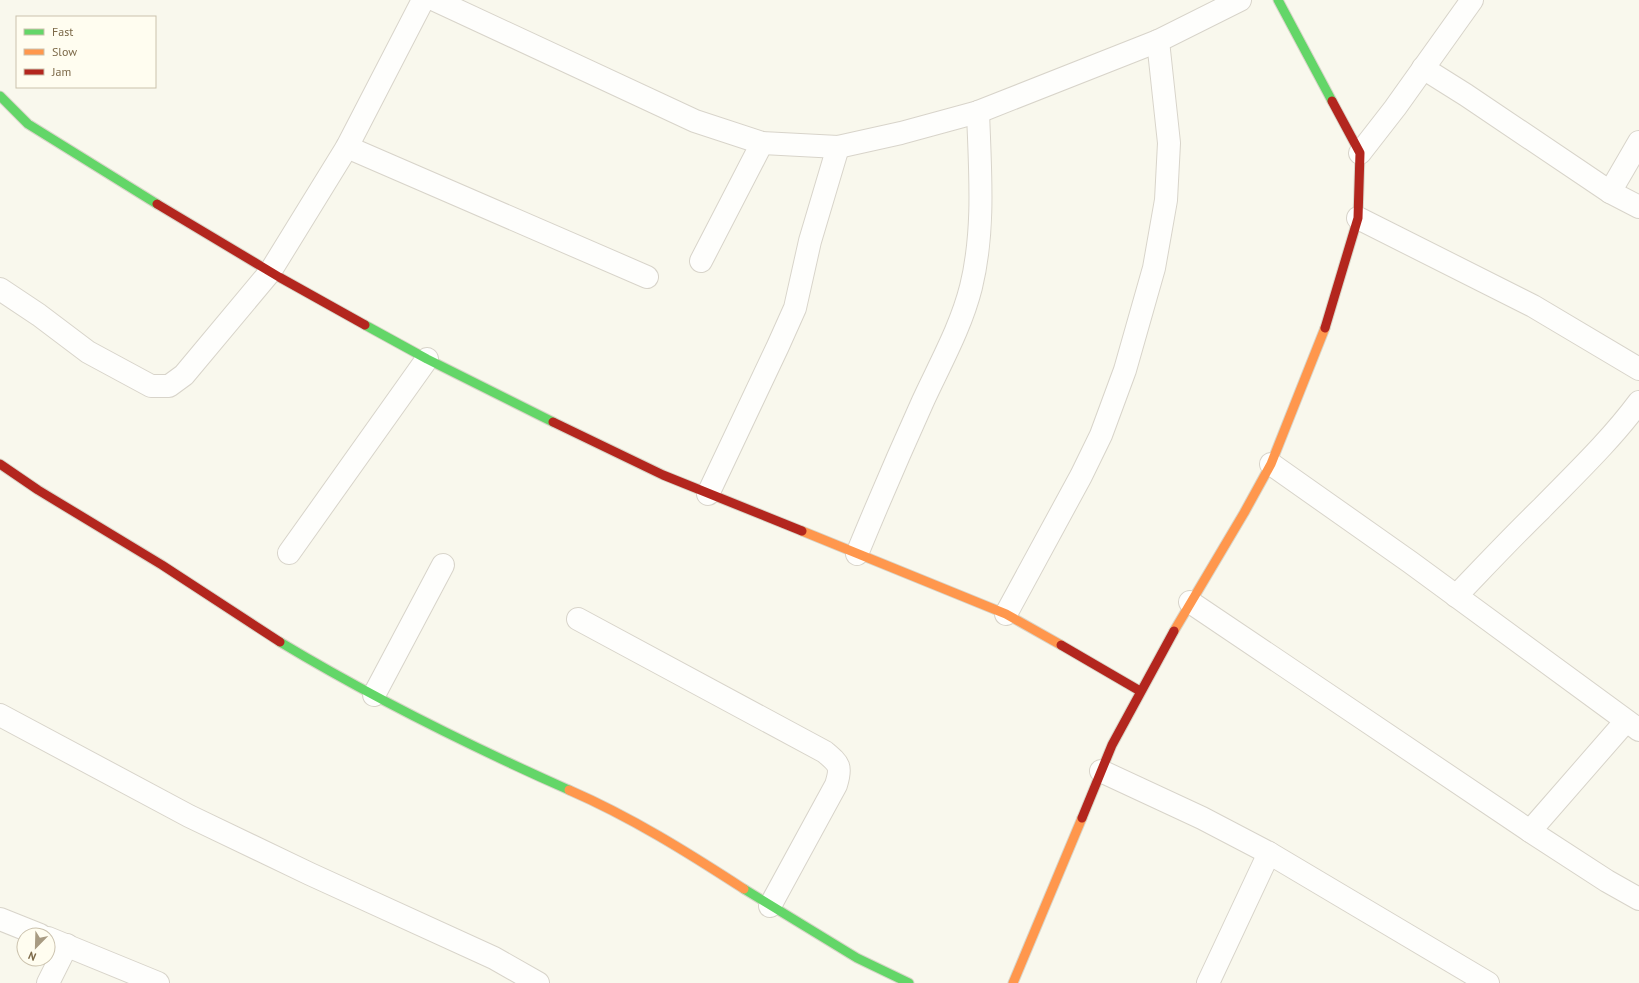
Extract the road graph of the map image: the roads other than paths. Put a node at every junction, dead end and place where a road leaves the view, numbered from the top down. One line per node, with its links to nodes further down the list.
1 (422, 0): 12 (street)
2 (435, 0): 11 (street)
3 (1240, 0): 6 (street)
4 (1278, 0): 14 (street)
5 (1472, 0): 7 (street)
6 (1158, 41): 9 (street); 33 (street)
7 (1423, 68): 14 (street); 15 (street)
8 (0, 96): 19 (street)
9 (978, 112): 13 (street); 29 (street)
10 (1639, 142): 15 (street)
11 (762, 143): 13 (street); 18 (street)
12 (347, 147): 19 (street); 20 (street)
13 (838, 147): 27 (street)
14 (1360, 153): 17 (street)
15 (1610, 192): 16 (street)
16 (1639, 207)
17 (1358, 218): 23 (street); 26 (street)
18 (701, 261)
19 (270, 272): 21 (street); 22 (street)
20 (647, 277)
21 (0, 289)
22 (427, 359): 27 (street); 28 (street)
23 (1639, 369)
24 (1639, 402): 31 (street)
25 (0, 464): 36 (street)
26 (1271, 464): 31 (street); 32 (street)
27 (708, 494): 29 (street)
28 (289, 553)
29 (857, 554): 33 (street)
30 (443, 565): 36 (street)
31 (1456, 596): 38 (street)
32 (1190, 602): 35 (street); 40 (street)
33 (1006, 614): 35 (street)
34 (578, 619): 43 (street)
35 (1140, 691): 39 (street)
36 (374, 695): 43 (street)
37 (0, 715): 49 (street)
38 (1632, 725): 40 (street)
39 (1101, 771): 41 (street); 51 (street)
40 (1530, 831): 42 (street)
41 (1269, 853): 52 (street); 53 (street)
42 (1639, 900)
43 (770, 906): 50 (street)
44 (0, 919): 45 (street)
45 (20, 927)
46 (58, 942): 47 (street); 48 (street)
47 (48, 983)
48 (157, 983)
49 (538, 983)
50 (909, 983)
51 (1013, 983)
52 (1208, 983)
53 (1488, 983)

